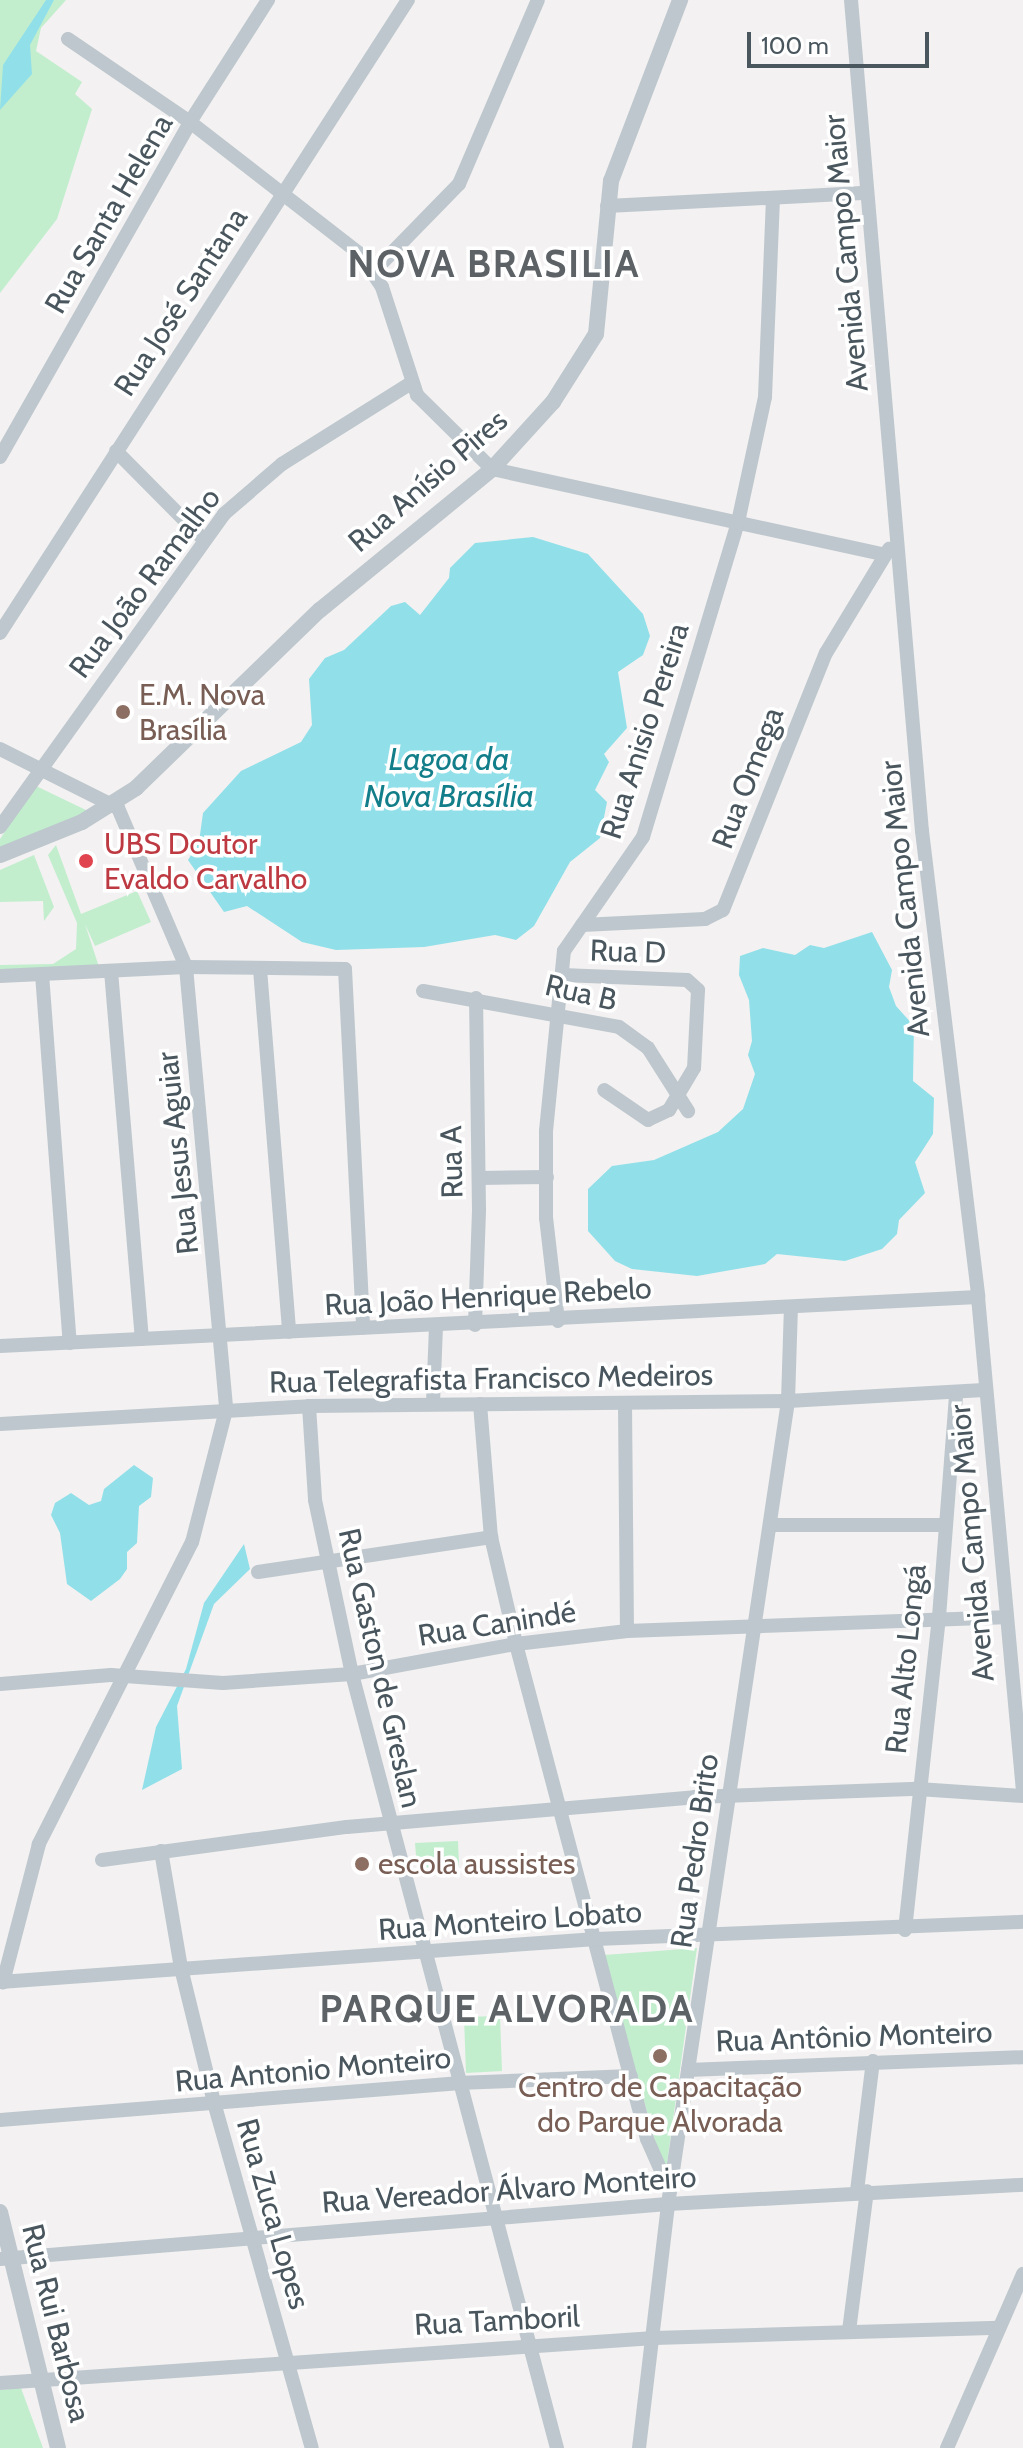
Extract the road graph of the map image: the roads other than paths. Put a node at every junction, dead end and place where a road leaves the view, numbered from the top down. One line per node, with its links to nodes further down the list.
1 (268, 0): 7 (street, Rua Santa Helena)
2 (408, 0): 8 (street, Rua José Santana)
3 (538, 0): 12 (street)
4 (680, 0): 11 (street, Rua Anísio Pires)
5 (851, 0): 9 (street, Avenida Campo Maior)
6 (68, 39): 7 (street)
7 (190, 122): 8 (street); 15 (street, Rua Santa Helena)
8 (283, 191): 12 (street); 14 (street, Rua José Santana)
9 (867, 193): 10 (street); 19 (street, Avenida Campo Maior)
10 (773, 199): 11 (street); 17 (street, Rua Anisio Pereira)
11 (607, 206): 16 (street, Rua Anísio Pires)
12 (375, 270): 13 (street)
13 (411, 383): 16 (street); 18 (street, Rua João Ramalho)
14 (116, 451): 18 (street); 21 (street, Rua José Santana)
15 (0, 457)
16 (492, 469): 17 (street); 24 (street, Rua Anísio Pires)
17 (738, 522): 20 (street); 27 (street, Rua Anisio Pereira)
18 (203, 539): 23 (street, Rua João Ramalho)
19 (896, 544): 20 (street, Rua Omega); 41 (street, Avenida Campo Maior)
20 (882, 554): 27 (street, Rua Omega)
21 (0, 633)
22 (0, 749): 23 (street)
23 (40, 769): 24 (street); 25 (street, Rua João Ramalho)
24 (113, 805): 26 (street, Rua Anísio Pires); 28 (street, Rua Jesus Aguiar)
25 (0, 827)
26 (0, 855)
27 (582, 925): 32 (street, Rua Anisio Pereira)
28 (186, 967): 29 (street); 30 (street); 48 (street, Rua Jesus Aguiar)
29 (260, 969): 46 (street); 47 (street)
30 (111, 971): 31 (street); 49 (street)
31 (42, 974): 33 (street); 50 (street)
32 (562, 975): 36 (street, Rua Anisio Pereira); 38 (street, Rua D)
33 (0, 976)
34 (423, 991): 35 (street, Rua B)
35 (476, 998): 36 (street, Rua B); 40 (street, Rua A)
36 (560, 1014): 38 (street, Rua B); 39 (street, Rua Anisio Pereira)
37 (604, 1090): 38 (street)
38 (684, 1104)
39 (547, 1177): 40 (street); 43 (street, Rua Anisio Pereira)
40 (479, 1178): 44 (street, Rua A)
41 (978, 1297): 42 (street, Rua João Henrique Rebelo); 52 (street, Avenida Campo Maior)
42 (791, 1308): 43 (street, Rua João Henrique Rebelo); 54 (street, Rua Pedro Brito)
43 (558, 1321): 44 (street, Rua João Henrique Rebelo)
44 (475, 1325): 45 (street, Rua João Henrique Rebelo)
45 (436, 1327): 46 (street, Rua João Henrique Rebelo); 56 (street)
46 (363, 1328): 47 (street, Rua João Henrique Rebelo)
47 (289, 1332): 48 (street, Rua João Henrique Rebelo)
48 (222, 1335): 49 (street, Rua João Henrique Rebelo); 59 (street, Rua Jesus Aguiar)
49 (142, 1339): 50 (street, Rua João Henrique Rebelo)
50 (70, 1343): 51 (street, Rua João Henrique Rebelo)
51 (0, 1346)
52 (984, 1390): 53 (street, Rua Telegrafista Francisco Medeiros); 67 (street, Avenida Campo Maior)
53 (956, 1394): 54 (street, Rua Telegrafista Francisco Medeiros); 62 (street, Rua Alto Longá)
54 (788, 1401): 55 (street, Rua Telegrafista Francisco Medeiros); 61 (street, Rua Pedro Brito)
55 (625, 1403): 57 (street, Rua Telegrafista Francisco Medeiros); 69 (street)
56 (433, 1404): 57 (street, Rua Telegrafista Francisco Medeiros); 58 (street, Rua Telegrafista Francisco Medeiros)
57 (480, 1404): 63 (street)
58 (309, 1406): 59 (street, Rua Telegrafista Francisco Medeiros); 64 (street, Rua Gaston de Greslan)
59 (226, 1410): 60 (street, Rua Telegrafista Francisco Medeiros); 72 (street, Rua Jesus Aguiar)
60 (0, 1424)
61 (770, 1525): 62 (street); 68 (street, Rua Pedro Brito)
62 (945, 1525): 66 (street, Rua Alto Longá)
63 (491, 1537): 64 (street); 70 (street)
64 (326, 1561): 65 (street); 71 (street, Rua Gaston de Greslan)
65 (258, 1572)
66 (939, 1617): 67 (street, Rua Canindé); 68 (street, Rua Canindé); 74 (street, Rua Alto Longá)
67 (1004, 1617): 75 (street, Avenida Campo Maior)
68 (754, 1626): 69 (street, Rua Canindé); 76 (street, Rua Pedro Brito)
69 (627, 1631): 70 (street, Rua Canindé)
70 (516, 1644): 71 (street, Rua Canindé); 77 (street)
71 (352, 1674): 72 (street, Rua Canindé); 78 (street, Rua Gaston de Greslan)
72 (128, 1676): 73 (street, Rua Canindé); 87 (street, Rua Jesus Aguiar)
73 (0, 1684)
74 (918, 1789): 75 (street); 76 (street); 82 (street, Rua Alto Longá)
75 (1023, 1794)
76 (728, 1796): 77 (street); 83 (street, Rua Pedro Brito)
77 (562, 1809): 78 (street); 84 (street)
78 (390, 1824): 79 (street); 85 (street, Rua Gaston de Greslan)
79 (161, 1851): 80 (street); 86 (street, Rua Zuca Lopes)
80 (102, 1860)
81 (1023, 1922): 82 (street, Rua Monteiro Lobato)
82 (905, 1930): 83 (street, Rua Monteiro Lobato)
83 (710, 1936): 84 (street, Rua Monteiro Lobato); 90 (street, Rua Pedro Brito)
84 (596, 1939): 85 (street, Rua Monteiro Lobato); 91 (street)
85 (425, 1952): 86 (street, Rua Monteiro Lobato); 92 (street, Rua Gaston de Greslan)
86 (181, 1968): 87 (street, Rua Monteiro Lobato); 93 (street, Rua Zuca Lopes)
87 (1, 1982)
88 (1023, 2057): 89 (street, Rua Antônio Monteiro)
89 (873, 2061): 90 (street, Rua Antônio Monteiro); 96 (street)
90 (688, 2070): 97 (street, Rua Pedro Brito)
91 (631, 2076): 92 (street, Rua Antonio Monteiro); 97 (street)
92 (458, 2083): 93 (street, Rua Antonio Monteiro); 99 (street, Rua Gaston de Greslan)
93 (215, 2106): 94 (street, Rua Antonio Monteiro); 100 (street, Rua Zuca Lopes)
94 (0, 2120)
95 (1023, 2185): 96 (street, Rua Vereador Álvaro Monteiro)
96 (862, 2191): 97 (street, Rua Vereador Álvaro Monteiro); 104 (street)
97 (669, 2198): 99 (street, Rua Vereador Álvaro Monteiro); 105 (street, Rua Pedro Brito)
98 (0, 2212): 101 (street, Rua Rui Barbosa)
99 (497, 2218): 100 (street, Rua Vereador Álvaro Monteiro); 106 (street, Rua Gaston de Greslan)
100 (250, 2236): 101 (street, Rua Vereador Álvaro Monteiro); 107 (street, Rua Zuca Lopes)
101 (5, 2258): 108 (street, Rua Rui Barbosa)
102 (1023, 2274): 103 (street)
103 (999, 2328): 104 (street, Rua Tamboril); 114 (street)
104 (849, 2331): 105 (street, Rua Tamboril)
105 (654, 2338): 106 (street, Rua Tamboril); 113 (street, Rua Pedro Brito)
106 (531, 2346): 107 (street, Rua Tamboril); 112 (street, Rua Gaston de Greslan)
107 (288, 2359): 108 (street, Rua Tamboril); 111 (street, Rua Zuca Lopes)
108 (42, 2381): 109 (street, Rua Tamboril); 110 (street, Rua Rui Barbosa)
109 (0, 2383)
110 (58, 2448)
111 (312, 2448)
112 (557, 2448)
113 (639, 2448)
114 (947, 2448)

